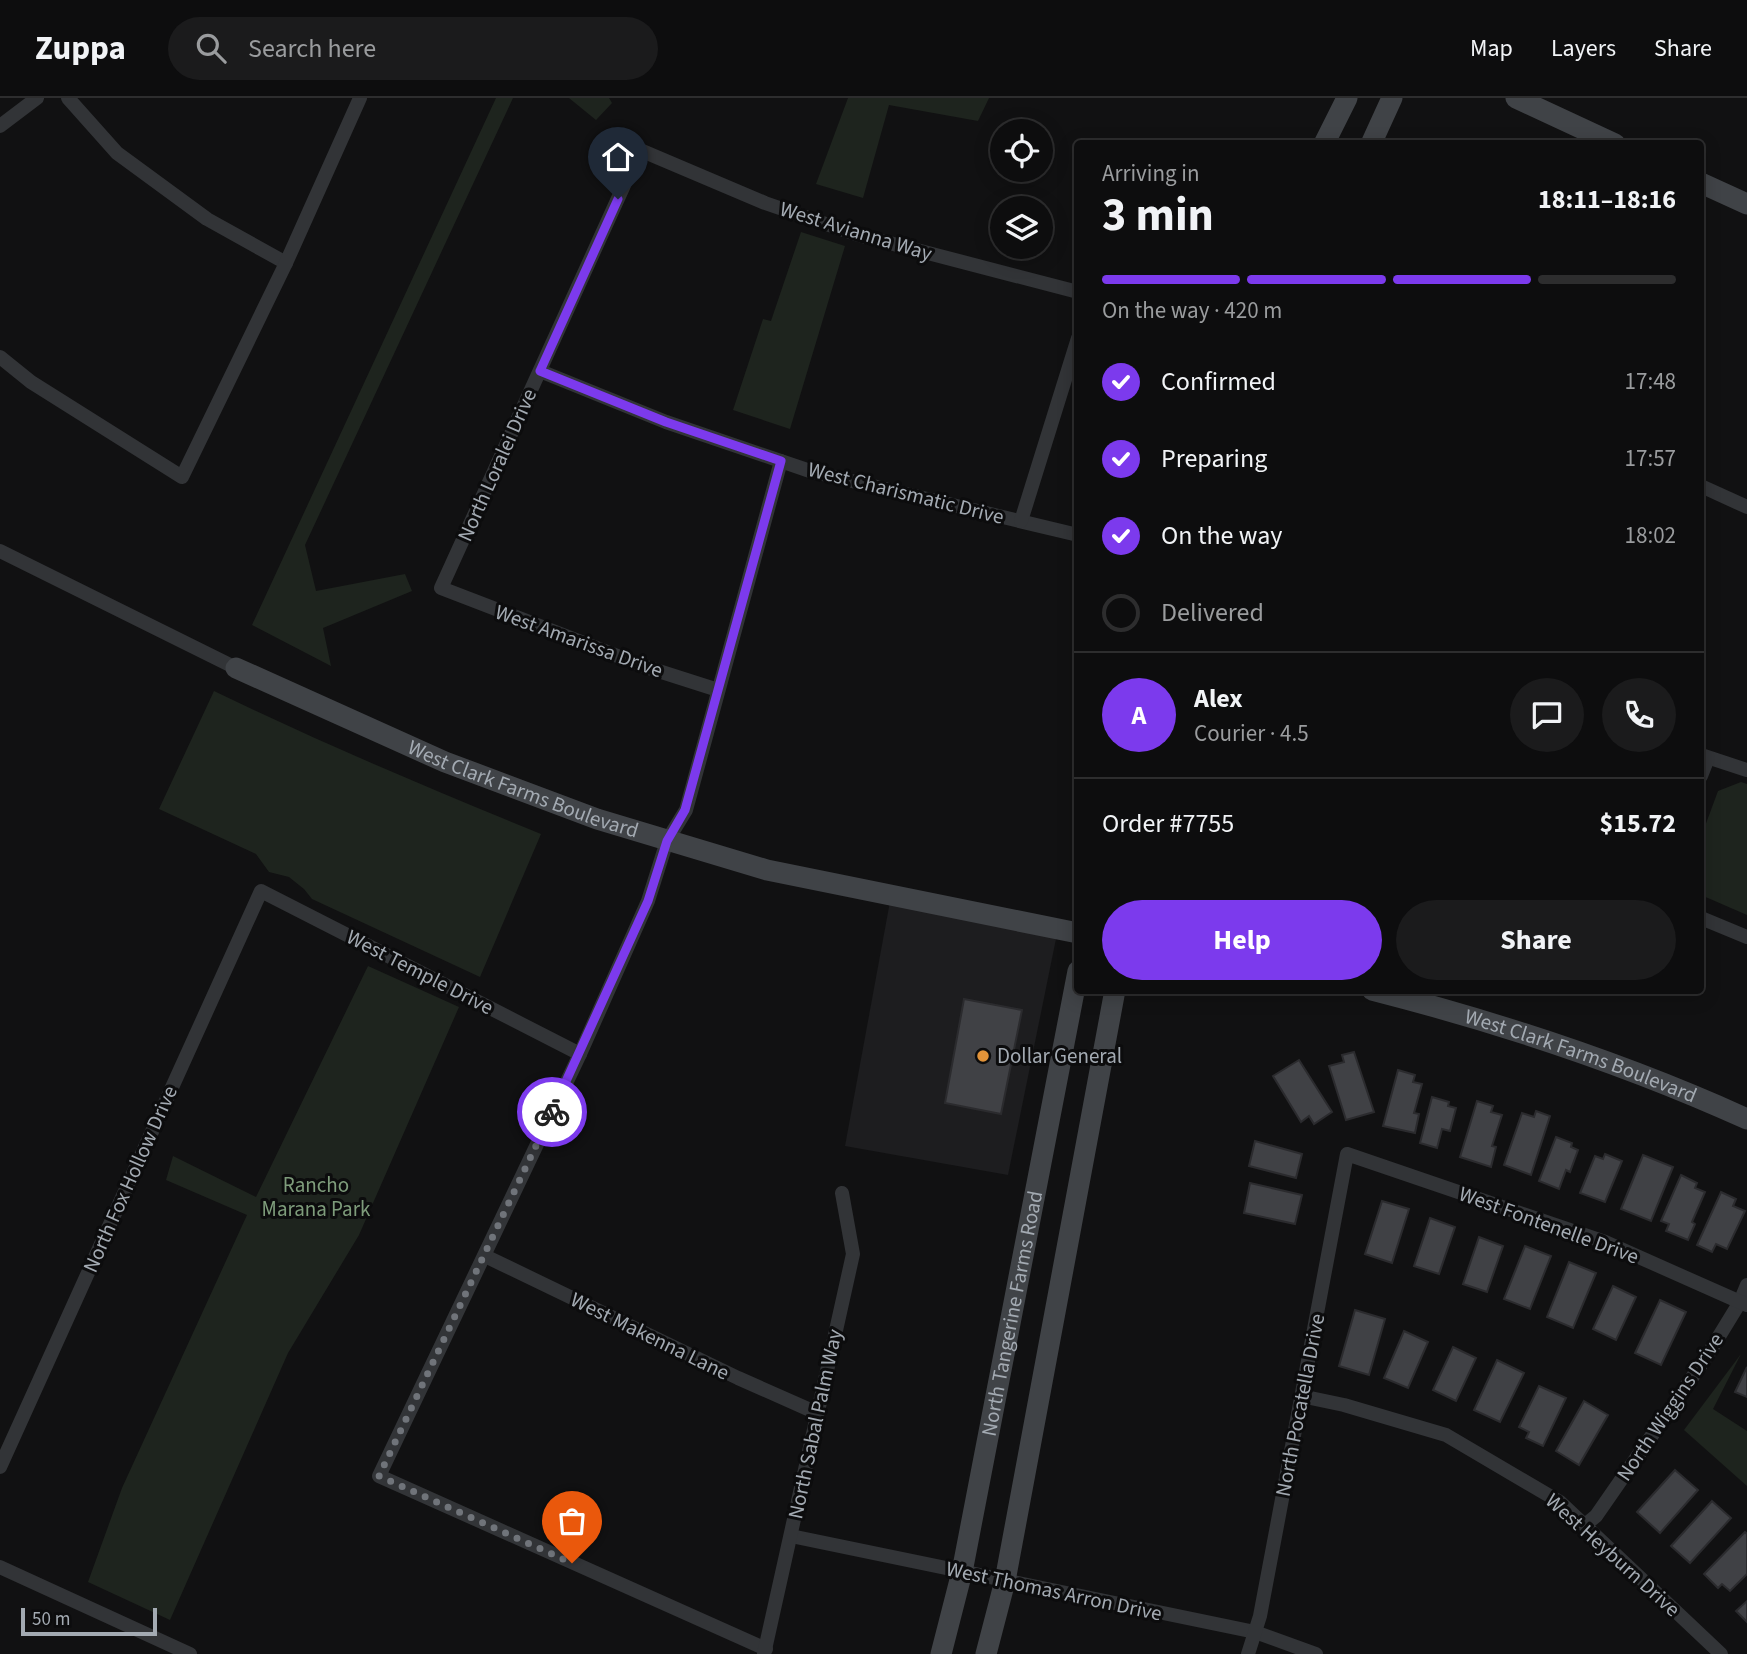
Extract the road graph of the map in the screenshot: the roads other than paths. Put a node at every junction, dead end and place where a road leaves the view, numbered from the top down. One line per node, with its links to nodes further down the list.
1 (37, 98): 7 (street)
2 (68, 98): 14 (street)
3 (360, 98): 14 (street)
4 (1347, 98): 8 (street)
5 (1392, 98): 9 (street)
6 (1516, 98): 10 (street)
7 (0, 126)
8 (1326, 140)
9 (1373, 140)
10 (1606, 140)
11 (640, 150): 15 (street, West Avianna Way); 18 (street, North Loralei Drive)
12 (1704, 184): 13 (street)
13 (1747, 204)
14 (286, 263): 17 (street)
15 (1074, 291)
16 (1074, 351): 22 (street)
17 (0, 357)
18 (540, 371): 19 (street, West Charismatic Drive); 25 (street, North Loralei Drive)
19 (781, 461): 22 (street, West Charismatic Drive); 27 (street)
20 (1704, 487): 21 (street)
21 (1747, 507)
22 (1021, 521): 23 (street, West Charismatic Drive)
23 (1074, 534)
24 (0, 551): 26 (street, West Clark Farms Boulevard)
25 (441, 589): 27 (street, West Amarissa Drive)
26 (236, 668): 30 (street, West Clark Farms Boulevard)
27 (719, 690): 30 (street)
28 (1704, 756): 29 (street)
29 (1747, 770)
30 (667, 841): 33 (street, West Clark Farms Boulevard); 38 (street)
31 (261, 891): 38 (street, West Temple Drive); 47 (street, North Fox Hollow Drive)
32 (1704, 919): 34 (street)
33 (1074, 932)
34 (1747, 937)
35 (1074, 992): 51 (street, North Tangerine Farms Road)
36 (1114, 994): 52 (street, North Tangerine Farms Road)
37 (1387, 994): 39 (street, West Clark Farms Boulevard)
38 (580, 1054): 42 (street)
39 (1747, 1119)
40 (1347, 1154): 44 (street, West Fontenelle Drive); 45 (street, North Pocatella Drive)
41 (842, 1193): 46 (street, North Sabal Palm Way)
42 (485, 1256): 46 (street, West Makenna Lane); 54 (street)
43 (1747, 1285): 44 (street, North Wiggins Drive)
44 (1743, 1303): 48 (street, North Wiggins Drive)
45 (1301, 1396): 48 (street, West Heyburn Drive); 53 (street, North Pocatella Drive)
46 (817, 1413): 49 (street, North Sabal Palm Way)
47 (0, 1467)
48 (1585, 1525): 60 (street, West Heyburn Drive)
49 (790, 1536): 51 (street, West Thomas Arron Drive); 54 (street, North Sabal Palm Way)
50 (0, 1567): 55 (street)
51 (962, 1572): 52 (street, West Thomas Arron Drive); 56 (street, North Tangerine Farms Road)
52 (1005, 1581): 53 (street, West Thomas Arron Drive); 57 (street, North Tangerine Farms Road)
53 (1255, 1632): 58 (street, North Pocatella Drive); 59 (street, West Thomas Arron Drive)
54 (765, 1651)
55 (190, 1654)
56 (941, 1654)
57 (986, 1654)
58 (1248, 1654)
59 (1316, 1654)
60 (1721, 1654)

